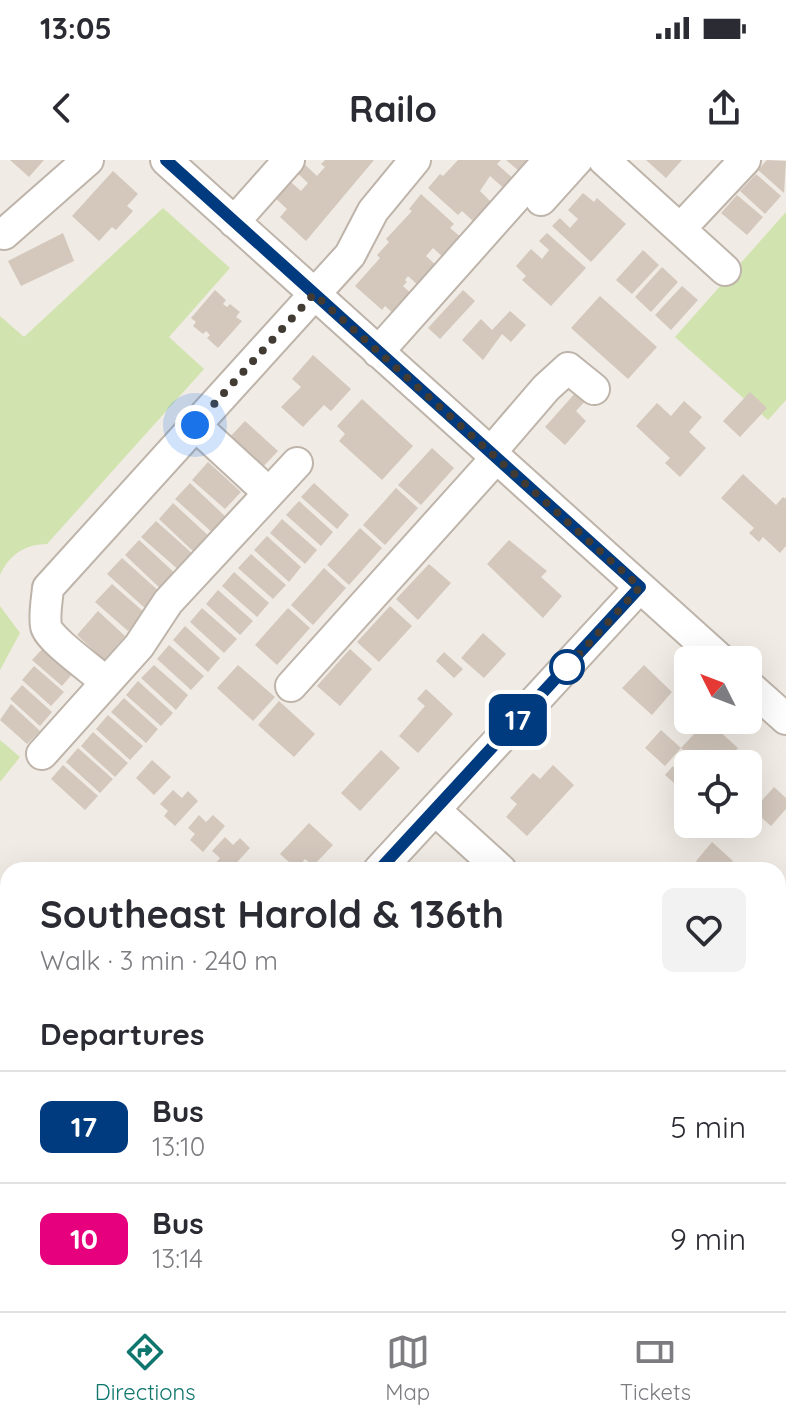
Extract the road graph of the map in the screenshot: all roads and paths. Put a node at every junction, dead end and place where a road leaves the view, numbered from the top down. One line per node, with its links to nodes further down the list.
1 (88, 160): 11 (street)
2 (166, 160): 9 (street)
3 (289, 160): 9 (street)
4 (415, 160): 14 (street)
5 (549, 160): 15 (street)
6 (577, 160): 12 (street)
7 (604, 160): 10 (street)
8 (745, 160): 10 (street)
9 (234, 222): 14 (street)
10 (680, 229): 13 (street)
11 (4, 234)
12 (497, 249)
13 (725, 270)
14 (314, 294): 15 (street); 17 (street)
15 (378, 352): 18 (street)
16 (594, 389): 18 (street)
17 (195, 425): 20 (street); 23 (street)
18 (494, 455): 21 (street); 24 (street)
19 (297, 463): 20 (street)
20 (269, 493): 23 (street)
21 (640, 587): 22 (street); 28 (street)
22 (705, 646)
23 (106, 682): 27 (street)
24 (291, 686)
25 (762, 698): 26 (street)
26 (786, 719)
27 (42, 754)
28 (435, 810): 29 (street); 30 (street)
29 (386, 862)
30 (492, 862)

